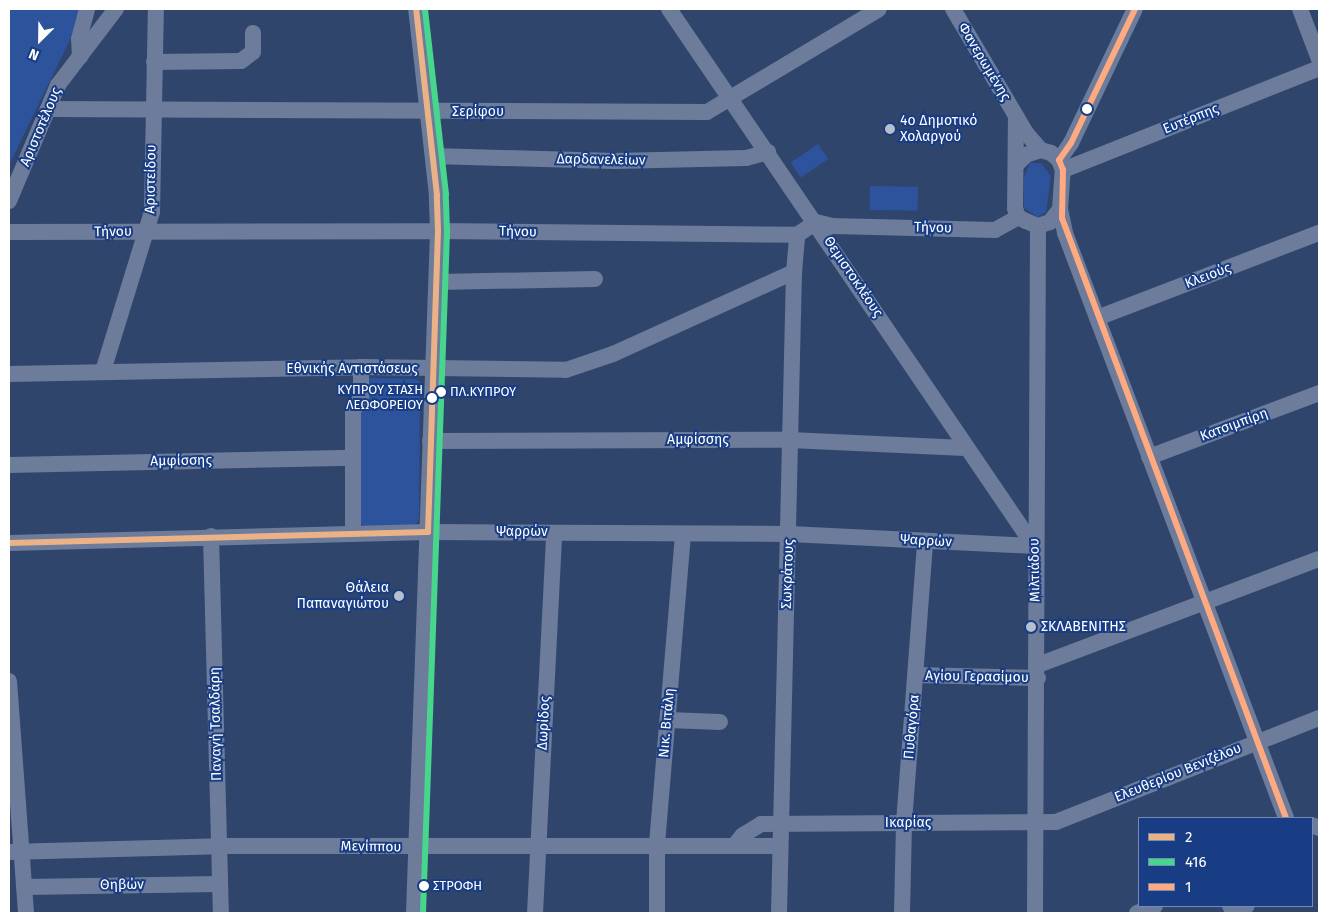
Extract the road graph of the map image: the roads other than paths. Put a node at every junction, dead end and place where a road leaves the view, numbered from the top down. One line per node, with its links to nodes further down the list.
1 (87, 9): 11 (street)
2 (116, 9): 11 (street, Αριστοτέλους)
3 (156, 9): 13 (street, Αριστείδου)
4 (416, 9): 18 (street)
5 (669, 9): 15 (street, Θεμιστοκλέους)
6 (879, 9): 15 (street, Σερίφου)
7 (953, 9): 19 (street, Φανερωμένης)
8 (1135, 9): 24 (street)
9 (1300, 9): 12 (street)
10 (253, 33): 13 (street)
11 (80, 57): 16 (street, Αριστοτέλους)
12 (1319, 59)
13 (154, 62): 17 (street, Αριστείδου)
14 (1319, 68): 24 (street, Ευτέρπης)
15 (730, 97): 18 (street, Σερίφου); 21 (street, Θεμιστοκλέους)
16 (48, 109): 17 (street, Σερίφου); 25 (street, Αριστοτέλους)
17 (152, 110): 18 (street, Σερίφου); 29 (street, Αριστείδου)
18 (429, 112): 22 (street)
19 (1016, 116): 20 (street, Φανερωμένης); 23 (street, Φανερωμένης)
20 (1041, 150): 23 (street); 24 (street)
21 (768, 152): 22 (street, Δαρδανελείων); 28 (street, Θεμιστοκλέους)
22 (433, 156): 30 (street)
23 (1016, 164): 26 (street, Φανερωμένης)
24 (1061, 165): 27 (street)
25 (9, 201)
26 (1018, 216): 27 (street); 28 (street, Τήνου)
27 (1049, 219): 37 (street); 57 (street, Μιλτιάδου)
28 (816, 222): 33 (street); 45 (street, Θεμιστοκλέους)
29 (148, 231): 30 (street, Τήνου); 31 (street, Τήνου); 40 (street, Αριστείδου)
30 (438, 231): 33 (street, Τήνου); 36 (street)
31 (9, 232)
32 (1319, 233): 37 (street, Κλειούς)
33 (798, 235): 34 (street, Σωκράτους)
34 (794, 272): 39 (street, Εθνικής Αντιστάσεως); 43 (street, Σωκράτους)
35 (595, 279): 36 (street)
36 (437, 282): 39 (street)
37 (1097, 318): 46 (street)
38 (361, 367): 39 (street, Εθνικής Αντιστάσεως); 40 (street, Εθνικής Αντιστάσεως); 47 (street)
39 (433, 369): 44 (street)
40 (103, 371): 41 (street, Εθνικής Αντιστάσεως)
41 (9, 374)
42 (1319, 393): 46 (street, Κατσιμπίρη)
43 (790, 440): 44 (street, Αμφίσσης); 45 (street, Αμφίσσης); 53 (street, Σωκράτους)
44 (430, 441): 49 (street)
45 (965, 448): 57 (street, Θεμιστοκλέους)
46 (1150, 457): 59 (street)
47 (352, 458): 48 (street, Αμφίσσης); 51 (street)
48 (9, 465)
49 (428, 532): 50 (street, Ψαρρών); 51 (street, Ψαρρών); 76 (street)
50 (554, 533): 52 (street, Ψαρρών); 73 (street, Δωρίδος)
51 (353, 534): 54 (street, Ψαρρών)
52 (683, 534): 53 (street, Ψαρρών); 64 (street, Νικ. Βιτάλη)
53 (790, 534): 55 (street, Ψαρρών); 69 (street, Σωκράτους)
54 (212, 536): 56 (street, Ψαρρών); 72 (street, Παναγή Τσαλδάρη)
55 (925, 541): 57 (street, Ψαρρών); 61 (street, Πυθαγόρα)
56 (9, 542)
57 (1034, 546): 60 (street, Μιλτιάδου)
58 (1319, 558): 59 (street, Αγίου Γερασίμου)
59 (1204, 601): 60 (street, Αγίου Γερασίμου); 66 (street)
60 (1038, 671): 61 (street, Αγίου Γερασίμου); 70 (street, Μιλτιάδου)
61 (916, 675): 68 (street, Πυθαγόρα)
62 (9, 680): 77 (street)
63 (1319, 718): 66 (street, Ελευθερίου Βενιζέλου)
64 (668, 720): 65 (street); 71 (street, Νικ. Βιτάλη)
65 (720, 722)
66 (1256, 742): 67 (street); 70 (street, Ελευθερίου Βενιζέλου)
67 (1286, 817)
68 (904, 823): 69 (street, Ικαρίας); 70 (street, Ικαρίας); 89 (street, Πυθαγόρα)
69 (780, 824): 74 (street); 75 (street, Σωκράτους)
70 (1036, 824): 90 (street, Μιλτιάδου)
71 (657, 844): 73 (street, Μενίππου); 74 (street, Μενίππου); 87 (street, Νικ. Βιτάλη)
72 (219, 846): 76 (street, Μενίππου); 77 (street, Μενίππου); 78 (street, Παναγή Τσαλδάρη)
73 (538, 846): 76 (street, Μενίππου); 86 (street, Δωρίδος)
74 (734, 846): 75 (street, Μενίππου)
75 (780, 846): 88 (street, Σωκράτους)
76 (416, 848): 85 (street)
77 (15, 851): 79 (street)
78 (220, 884): 79 (street, Θηβών); 84 (street, Παναγή Τσαλδάρη)
79 (24, 887): 83 (street)
80 (1152, 907): 91 (street)
81 (1232, 907): 82 (street)
82 (1245, 907)
83 (26, 913)
84 (221, 913)
85 (414, 913)
86 (535, 913)
87 (657, 913)
88 (779, 913)
89 (902, 913)
90 (1035, 913)
91 (1137, 913)

